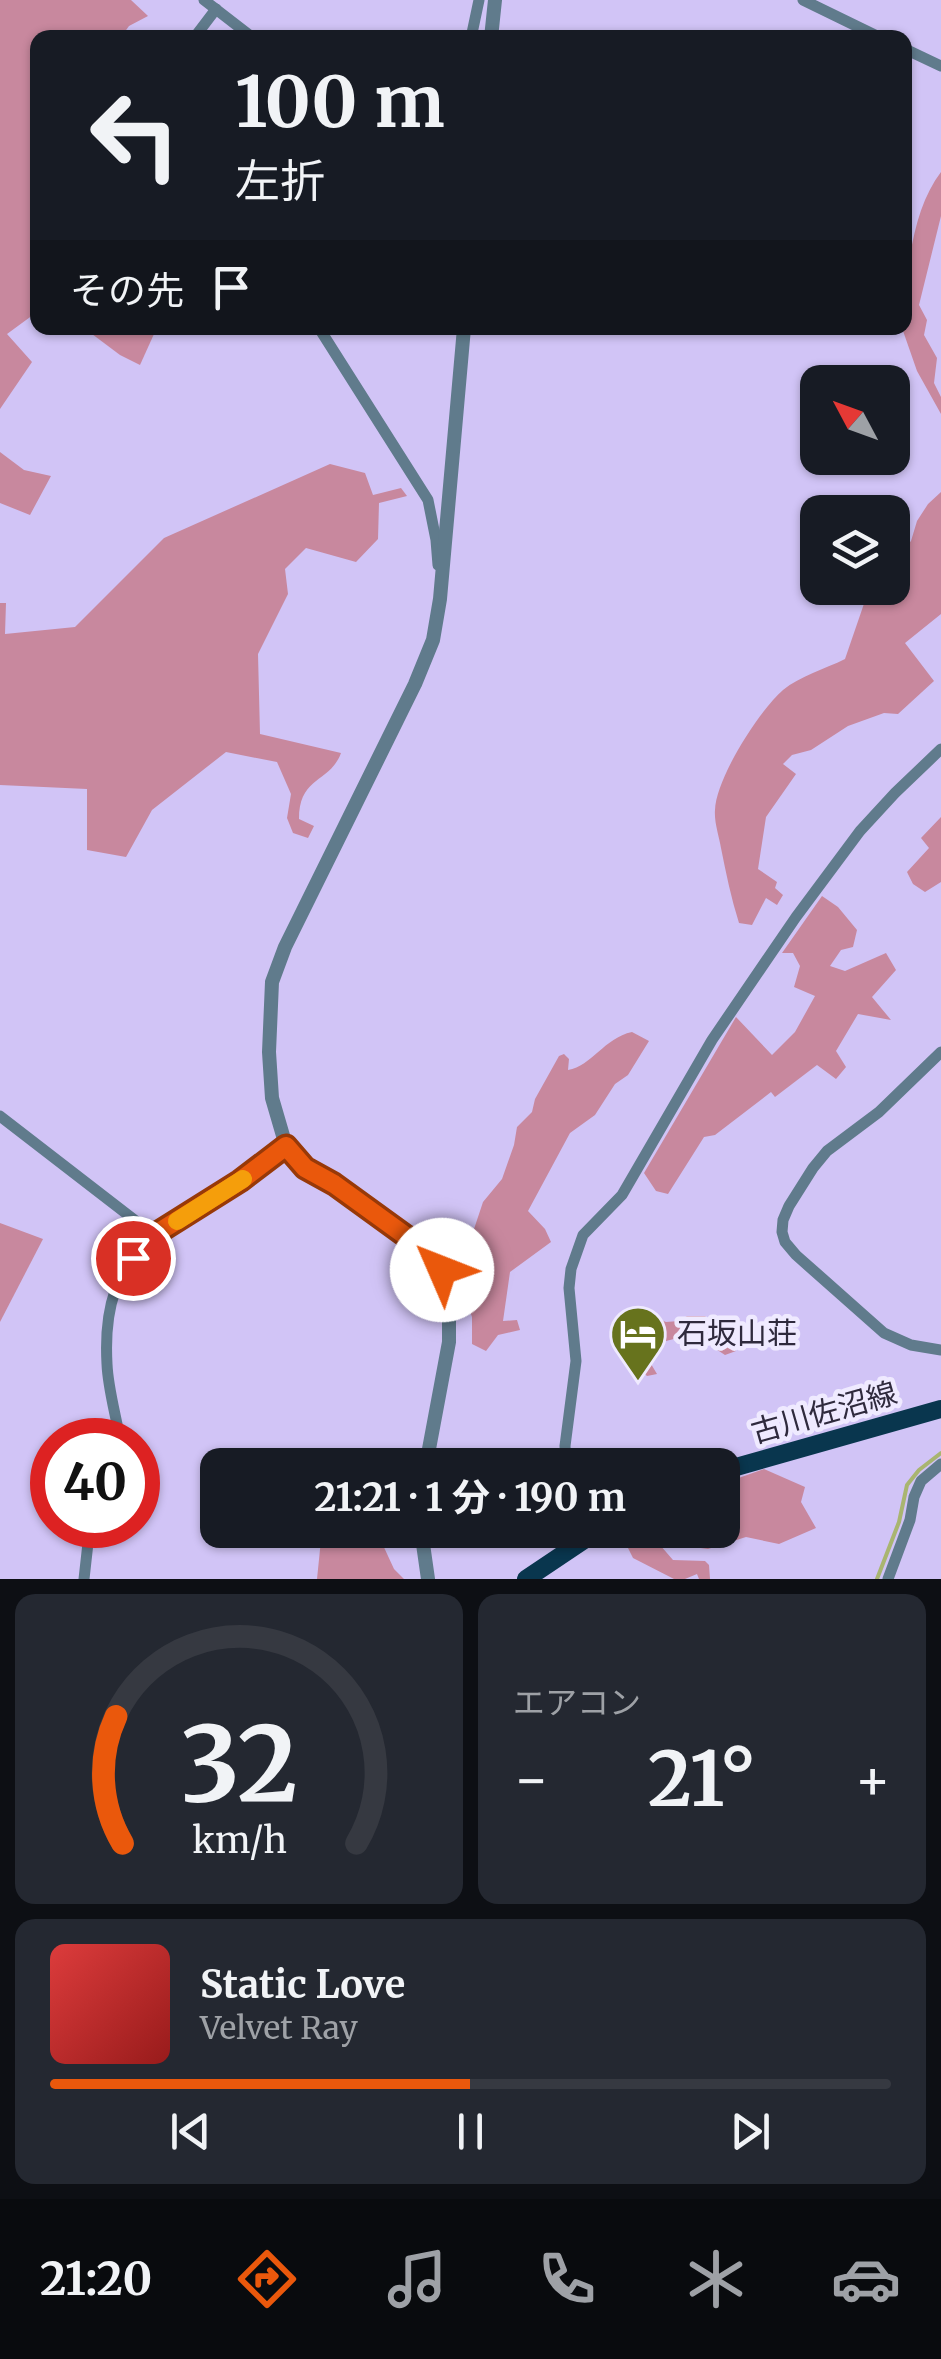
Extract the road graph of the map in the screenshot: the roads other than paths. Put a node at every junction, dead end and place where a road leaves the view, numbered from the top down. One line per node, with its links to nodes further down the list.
1 (204, 0): 5 (street)
2 (479, 0): 8 (street)
3 (495, 0): 9 (street)
4 (804, 0): 10 (street)
5 (216, 9): 6 (street); 7 (street)
6 (200, 30)
7 (243, 30)
8 (473, 30)
9 (492, 30)
10 (865, 30)
11 (912, 52): 12 (street)
12 (941, 66)
13 (324, 335): 15 (street)
14 (463, 335): 15 (street)
15 (440, 599): 19 (street)
16 (941, 750): 25 (street)
17 (941, 1052): 21 (street)
18 (0, 1116): 20 (street)
19 (286, 1146): 20 (street); 24 (street)
20 (154, 1235): 23 (street)
21 (941, 1350)
22 (941, 1409): 27 (main road, 古川佐沼線)
23 (116, 1418)
24 (429, 1448)
25 (565, 1448)
26 (941, 1464): 34 (street)
27 (740, 1466)
28 (87, 1548): 31 (street)
29 (422, 1548): 32 (street)
30 (564, 1548): 33 (main road)
31 (84, 1579)
32 (428, 1579)
33 (526, 1579)
34 (888, 1579)

